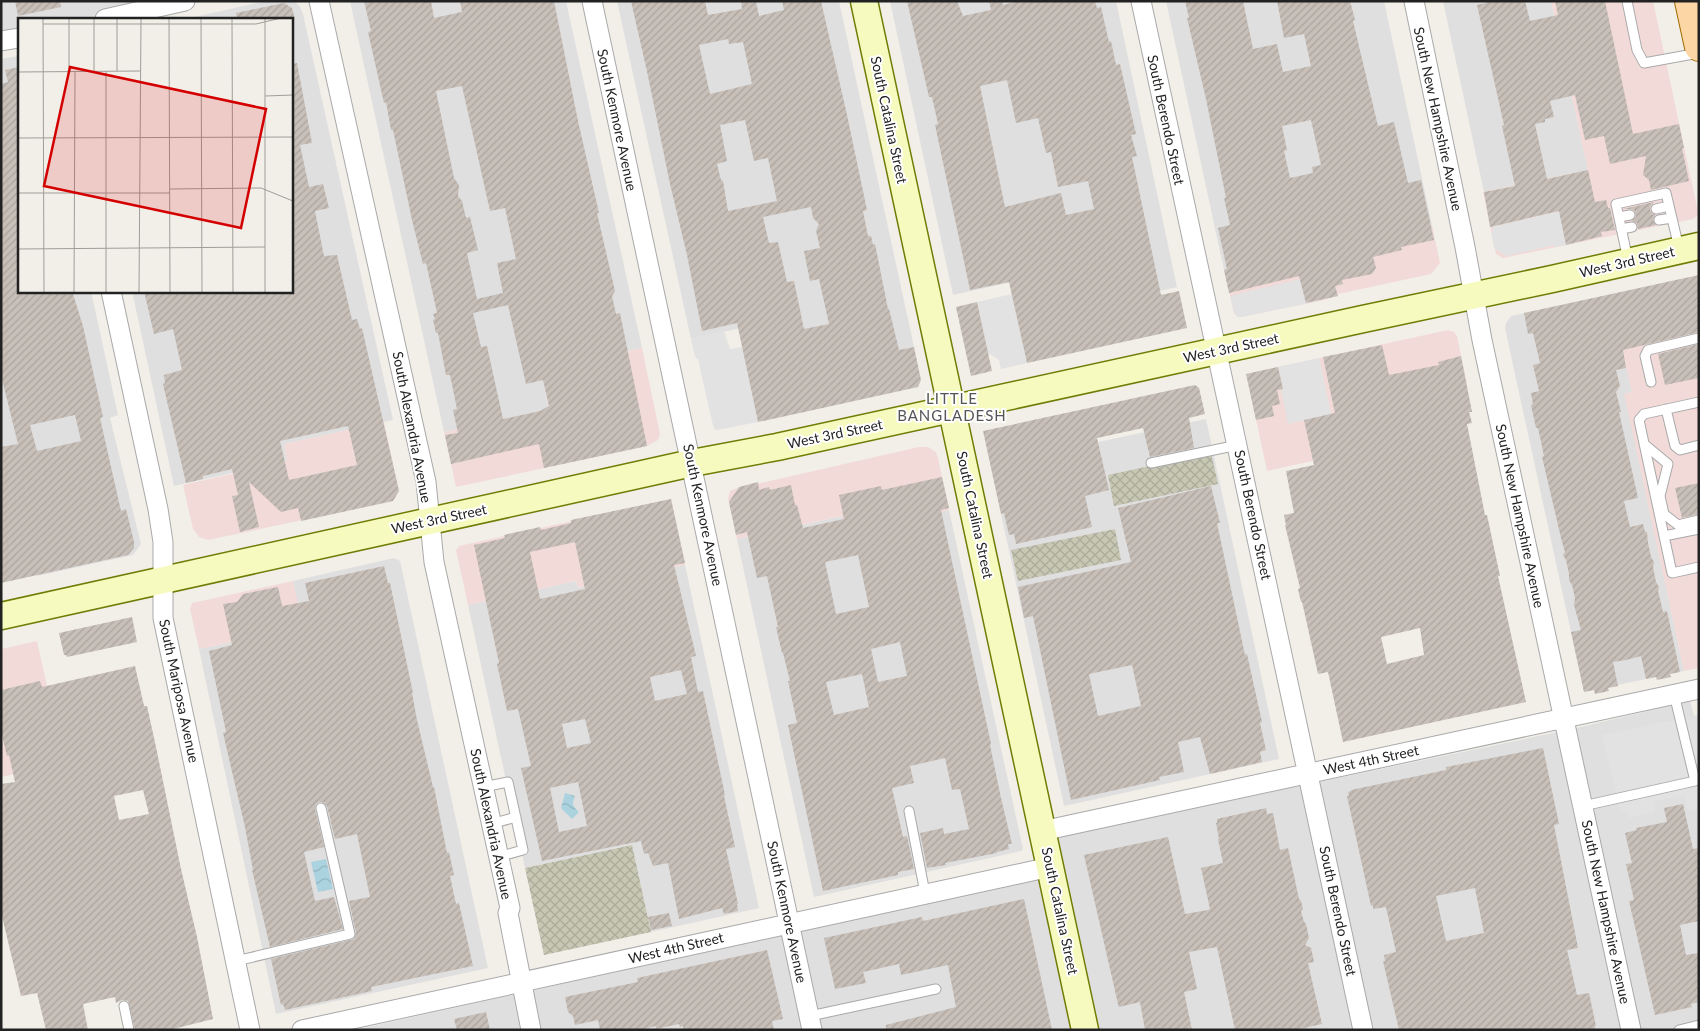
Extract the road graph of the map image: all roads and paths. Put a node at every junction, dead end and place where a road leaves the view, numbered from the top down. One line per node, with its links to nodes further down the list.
1 (185, 1): 9 (street)
2 (319, 1): 38 (street, South Alexandria Avenue)
3 (592, 1): 36 (street, South Kenmore Avenue)
4 (864, 1): 30 (main road, South Catalina Street)
5 (1141, 1): 27 (street, South Berendo Street)
6 (1414, 1): 25 (street, South New Hampshire Avenue)
7 (1627, 1): 13 (lane)
8 (1689, 1): 12 (main road)
9 (109, 18)
10 (18, 38): 11 (street)
11 (1, 41)
12 (1699, 47)
13 (1699, 53)
14 (1669, 206): 15 (lane); 17 (lane); 18 (lane)
15 (1656, 209)
16 (1630, 214): 17 (lane)
17 (1619, 217): 21 (lane)
18 (1672, 218): 19 (lane); 22 (lane)
19 (1659, 220)
20 (1632, 227): 21 (lane)
21 (1621, 229): 23 (lane)
22 (1689, 248): 23 (main road, West 3rd Street)
23 (1628, 262): 25 (main road, West 3rd Street)
24 (111, 292): 42 (street, South Mariposa Avenue)
25 (1474, 295): 27 (main road, West 3rd Street); 46 (street, South New Hampshire Avenue)
26 (1699, 338): 28 (lane)
27 (1217, 351): 30 (main road, West 3rd Street); 33 (street, South Berendo Street)
28 (1651, 382)
29 (1699, 402): 31 (lane)
30 (952, 408): 36 (main road, West 3rd Street); 54 (main road, South Catalina Street)
31 (1666, 409): 32 (lane); 34 (lane)
32 (1644, 444): 37 (lane); 40 (lane)
33 (1238, 445): 35 (lane); 47 (street, South Berendo Street)
34 (1699, 446)
35 (1151, 463)
36 (692, 464): 38 (main road, West 3rd Street); 58 (street, South Kenmore Avenue)
37 (1699, 520)
38 (430, 521): 42 (main road, West 3rd Street); 48 (street, South Alexandria Avenue)
39 (1699, 529): 40 (lane)
40 (1664, 536): 41 (lane)
41 (1699, 567)
42 (163, 580): 43 (main road, West 3rd Street); 59 (street, South Mariposa Avenue)
43 (1, 616)
44 (1699, 689): 45 (street, West 4th Street)
45 (1674, 694): 46 (street, West 4th Street); 49 (lane)
46 (1564, 719): 47 (street, West 4th Street); 49 (street, South New Hampshire Avenue)
47 (1308, 774): 54 (street, West 4th Street); 70 (street, South Berendo Street)
48 (483, 787): 52 (lane); 53 (street, South Alexandria Avenue)
49 (1583, 806): 71 (street, South New Hampshire Avenue)
50 (321, 808): 59 (lane)
51 (909, 811): 57 (lane)
52 (516, 818): 53 (lane); 55 (lane)
53 (491, 824): 55 (street, South Alexandria Avenue)
54 (1042, 831): 56 (main road, South Catalina Street)
55 (498, 856): 60 (street, South Alexandria Avenue)
56 (1050, 867): 57 (street, West 4th Street); 69 (main road, South Catalina Street)
57 (925, 893): 58 (street, West 4th Street)
58 (789, 923): 60 (street, West 4th Street); 63 (street, South Kenmore Avenue)
59 (236, 961): 66 (street, South Mariposa Avenue)
60 (521, 983): 67 (street, West 4th Street); 68 (street, South Alexandria Avenue)
61 (936, 989): 63 (lane)
62 (124, 1006): 65 (lane)
63 (811, 1023)
64 (1699, 1026): 72 (lane)
65 (129, 1030)
66 (250, 1030)
67 (302, 1030)
68 (531, 1030)
69 (1085, 1030)
70 (1364, 1030)
71 (1631, 1030)
72 (1679, 1030)

